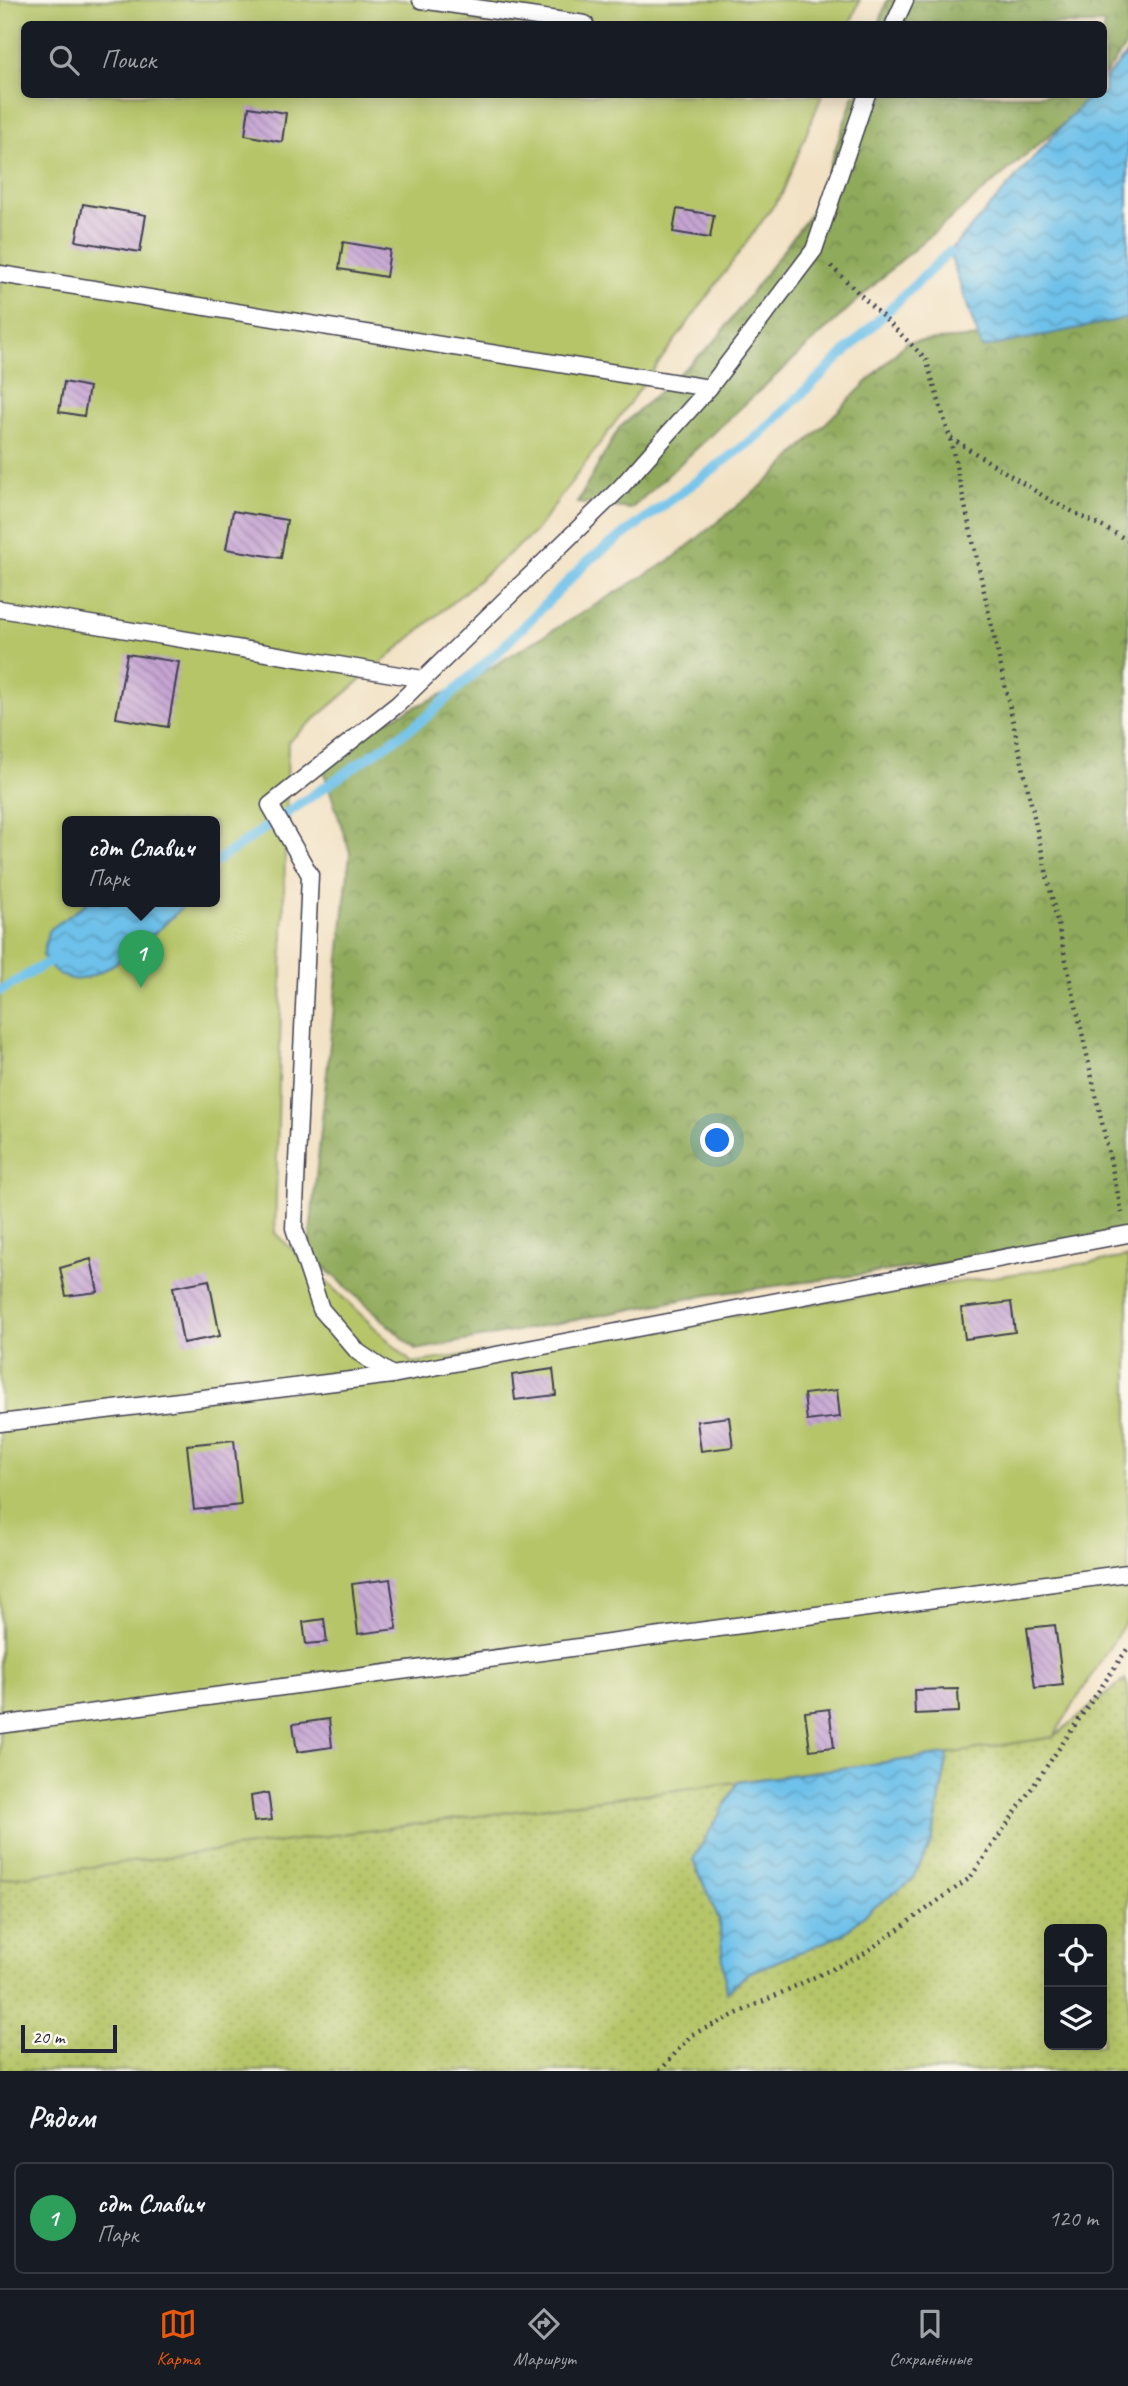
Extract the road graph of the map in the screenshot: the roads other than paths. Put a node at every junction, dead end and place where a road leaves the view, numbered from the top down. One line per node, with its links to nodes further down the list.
1 (421, 0): 3 (lane)
2 (905, 0): 4 (lane)
3 (564, 21)
4 (895, 21)
5 (866, 98): 7 (lane)
6 (0, 274): 7 (lane)
7 (709, 388): 9 (lane)
8 (0, 609): 9 (lane)
9 (423, 679): 11 (lane)
10 (1127, 1234): 11 (lane)
11 (392, 1375): 12 (lane)
12 (0, 1423)
13 (1128, 1573): 14 (lane)
14 (0, 1725)

